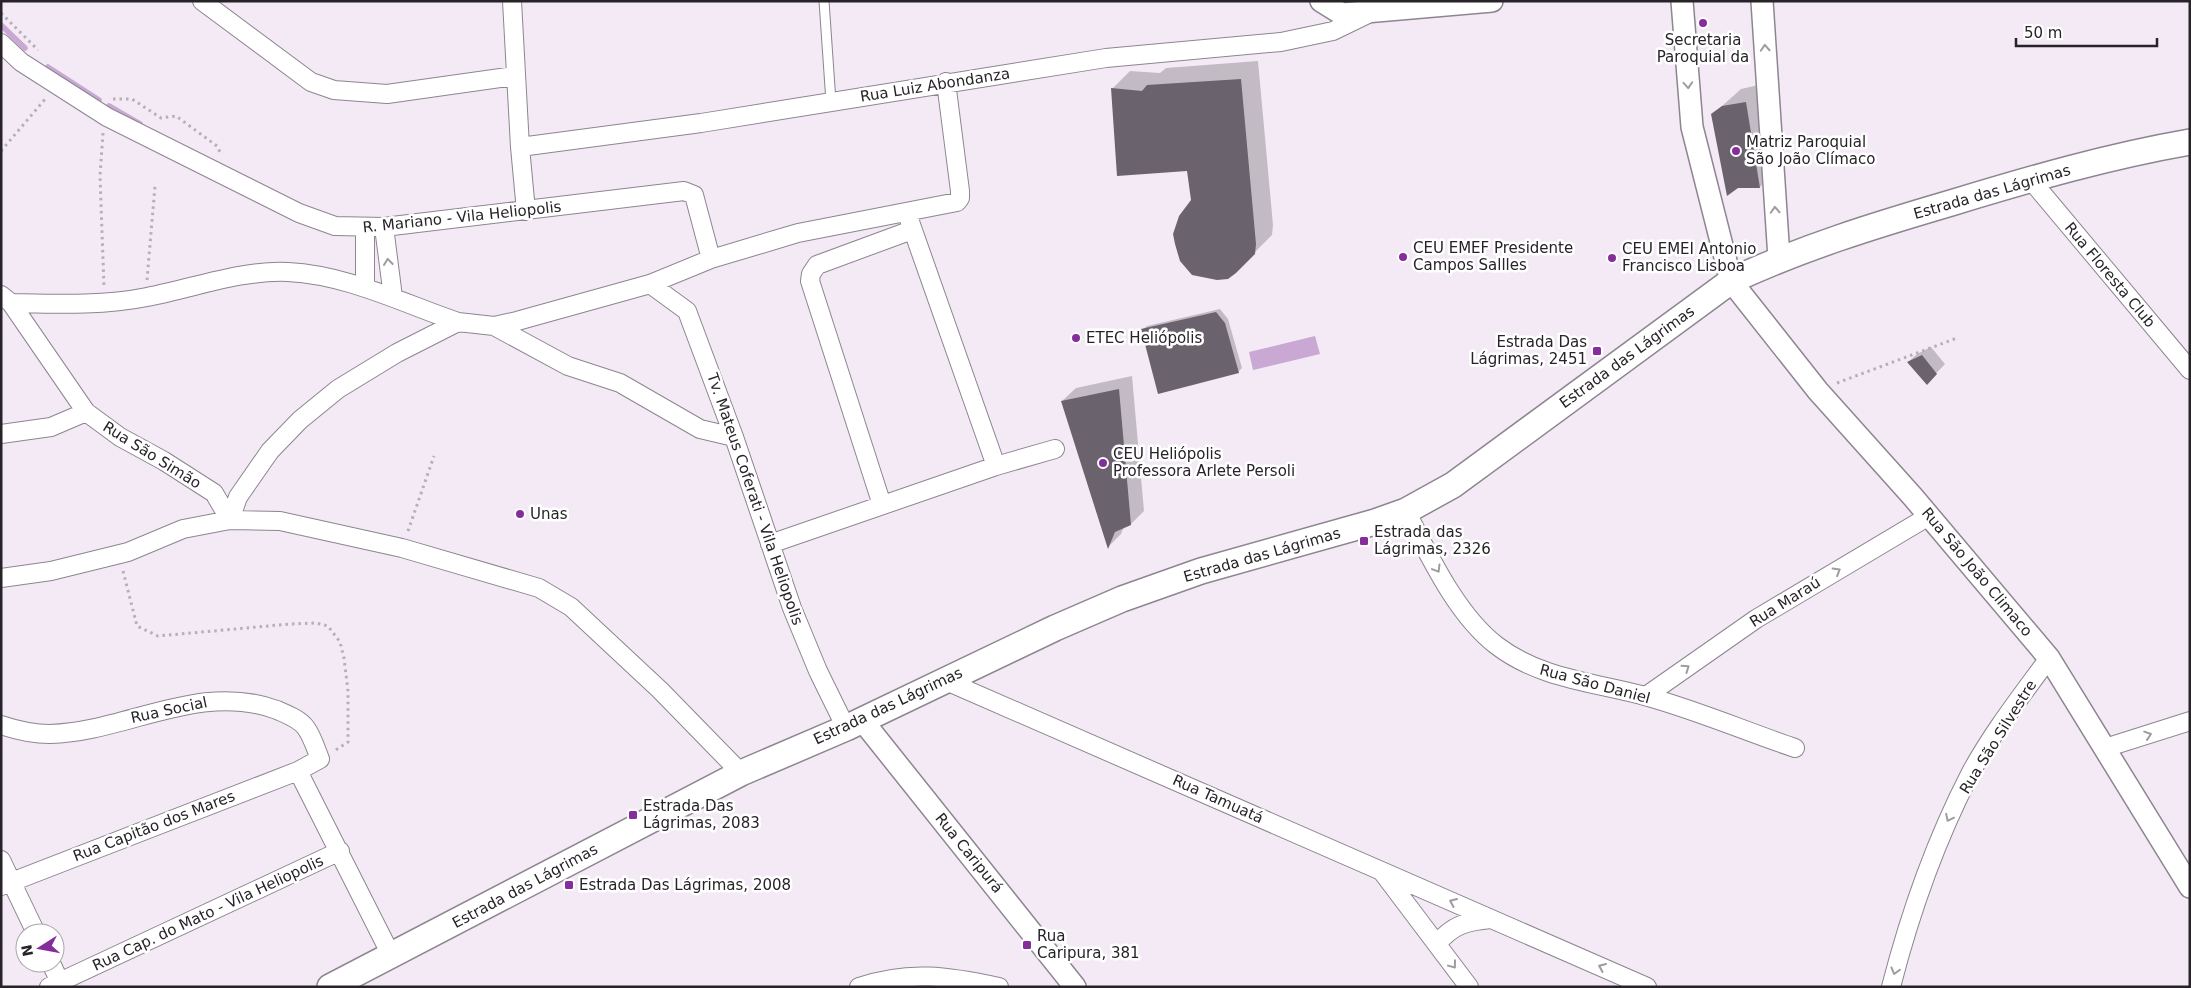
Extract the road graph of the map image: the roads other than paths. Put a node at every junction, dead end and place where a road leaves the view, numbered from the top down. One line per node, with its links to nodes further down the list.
1 (202, 1): 10 (street)
2 (512, 1): 10 (street)
3 (824, 1): 12 (lane)
4 (1321, 1): 8 (street)
5 (1492, 1): 8 (street, Rua Luiz Abondanza)
6 (1682, 1): 23 (street, one-way to 23)
7 (1762, 1): 21 (street, one-way to 7)
8 (1370, 13): 11 (street, Rua Luiz Abondanza)
9 (1, 43): 19 (street, R. Mariano - Vila Heliopolis)
10 (515, 76): 14 (street)
11 (946, 82): 12 (street, Rua Luiz Abondanza); 17 (street)
12 (831, 102): 14 (street, Rua Luiz Abondanza)
13 (2190, 142): 15 (main road, Estrada das Lágrimas)
14 (520, 147): 16 (street)
15 (2030, 179): 21 (main road, Estrada das Lágrimas); 30 (street, Rua Floresta Club)
16 (526, 211): 18 (street, R. Mariano - Vila Heliopolis); 22 (street, R. Mariano - Vila Heliopolis)
17 (907, 213): 20 (street); 22 (street)
18 (384, 227): 19 (street, R. Mariano - Vila Heliopolis); 26 (street, one-way to 18)
19 (365, 228): 25 (street)
20 (912, 230): 35 (street); 36 (street)
21 (1779, 258): 23 (main road, Estrada das Lágrimas)
22 (711, 259): 24 (street)
23 (1731, 282): 37 (main road, Estrada das Lágrimas); 38 (street, Rua São João Climaco)
24 (650, 284): 29 (street); 33 (street, Tv. Mateus Coferati - Vila Heliopolis)
25 (365, 287): 26 (street); 27 (street)
26 (392, 297): 28 (street)
27 (6, 299): 31 (street, Rua São Simão)
28 (458, 322): 29 (street); 39 (street)
29 (494, 326): 33 (street)
30 (2190, 370)
31 (86, 412): 32 (street); 39 (street, Rua São Simão)
32 (1, 434)
33 (734, 437): 40 (street, Tv. Mateus Coferati - Vila Heliopolis)
34 (1055, 449): 35 (street)
35 (996, 466): 36 (street)
36 (882, 505): 40 (street)
37 (1406, 511): 43 (main road, Estrada das Lágrimas); 44 (street, Rua São Daniel, one-way to 44)
38 (1929, 516): 42 (street, Rua São João Climaco); 44 (street, Rua Maraú, one-way to 38)
39 (230, 520): 41 (street); 51 (street)
40 (770, 544): 46 (street, Tv. Mateus Coferati - Vila Heliopolis)
41 (1, 578)
42 (2049, 658): 49 (street, Rua São João Climaco); 68 (street, Rua São Silvestre, one-way to 68)
43 (944, 680): 46 (main road, Estrada das Lágrimas); 54 (street, Rua Tamuatá)
44 (1646, 696): 48 (street, Rua São Daniel)
45 (2190, 721): 49 (street, one-way to 45)
46 (854, 724): 51 (main road, Estrada das Lágrimas); 65 (street, Rua Caripurá)
47 (1, 725): 50 (street, Rua Social)
48 (1795, 748)
49 (2106, 748): 56 (street, Rua São João Climaco)
50 (298, 770): 52 (street); 55 (street, Rua Capitão dos Mares)
51 (741, 773): 60 (main road, Estrada das Lágrimas)
52 (340, 852): 60 (street); 61 (street, Rua Cap. do Mato - Vila Heliopolis)
53 (1, 860): 55 (street)
54 (1381, 871): 57 (street, Rua Tamuatá, one-way to 54); 59 (street)
55 (6, 884): 58 (street)
56 (2190, 887)
57 (1492, 919): 59 (street); 67 (street, Rua Tamuatá, one-way to 57)
58 (30, 923)
59 (1437, 944): 66 (street, one-way to 66)
60 (391, 956): 62 (main road, Estrada das Lágrimas)
61 (57, 985)
62 (330, 987)
63 (859, 987): 64 (street)
64 (999, 987)
65 (1075, 987)
66 (1469, 987)
67 (1647, 987)
68 (1891, 987)

